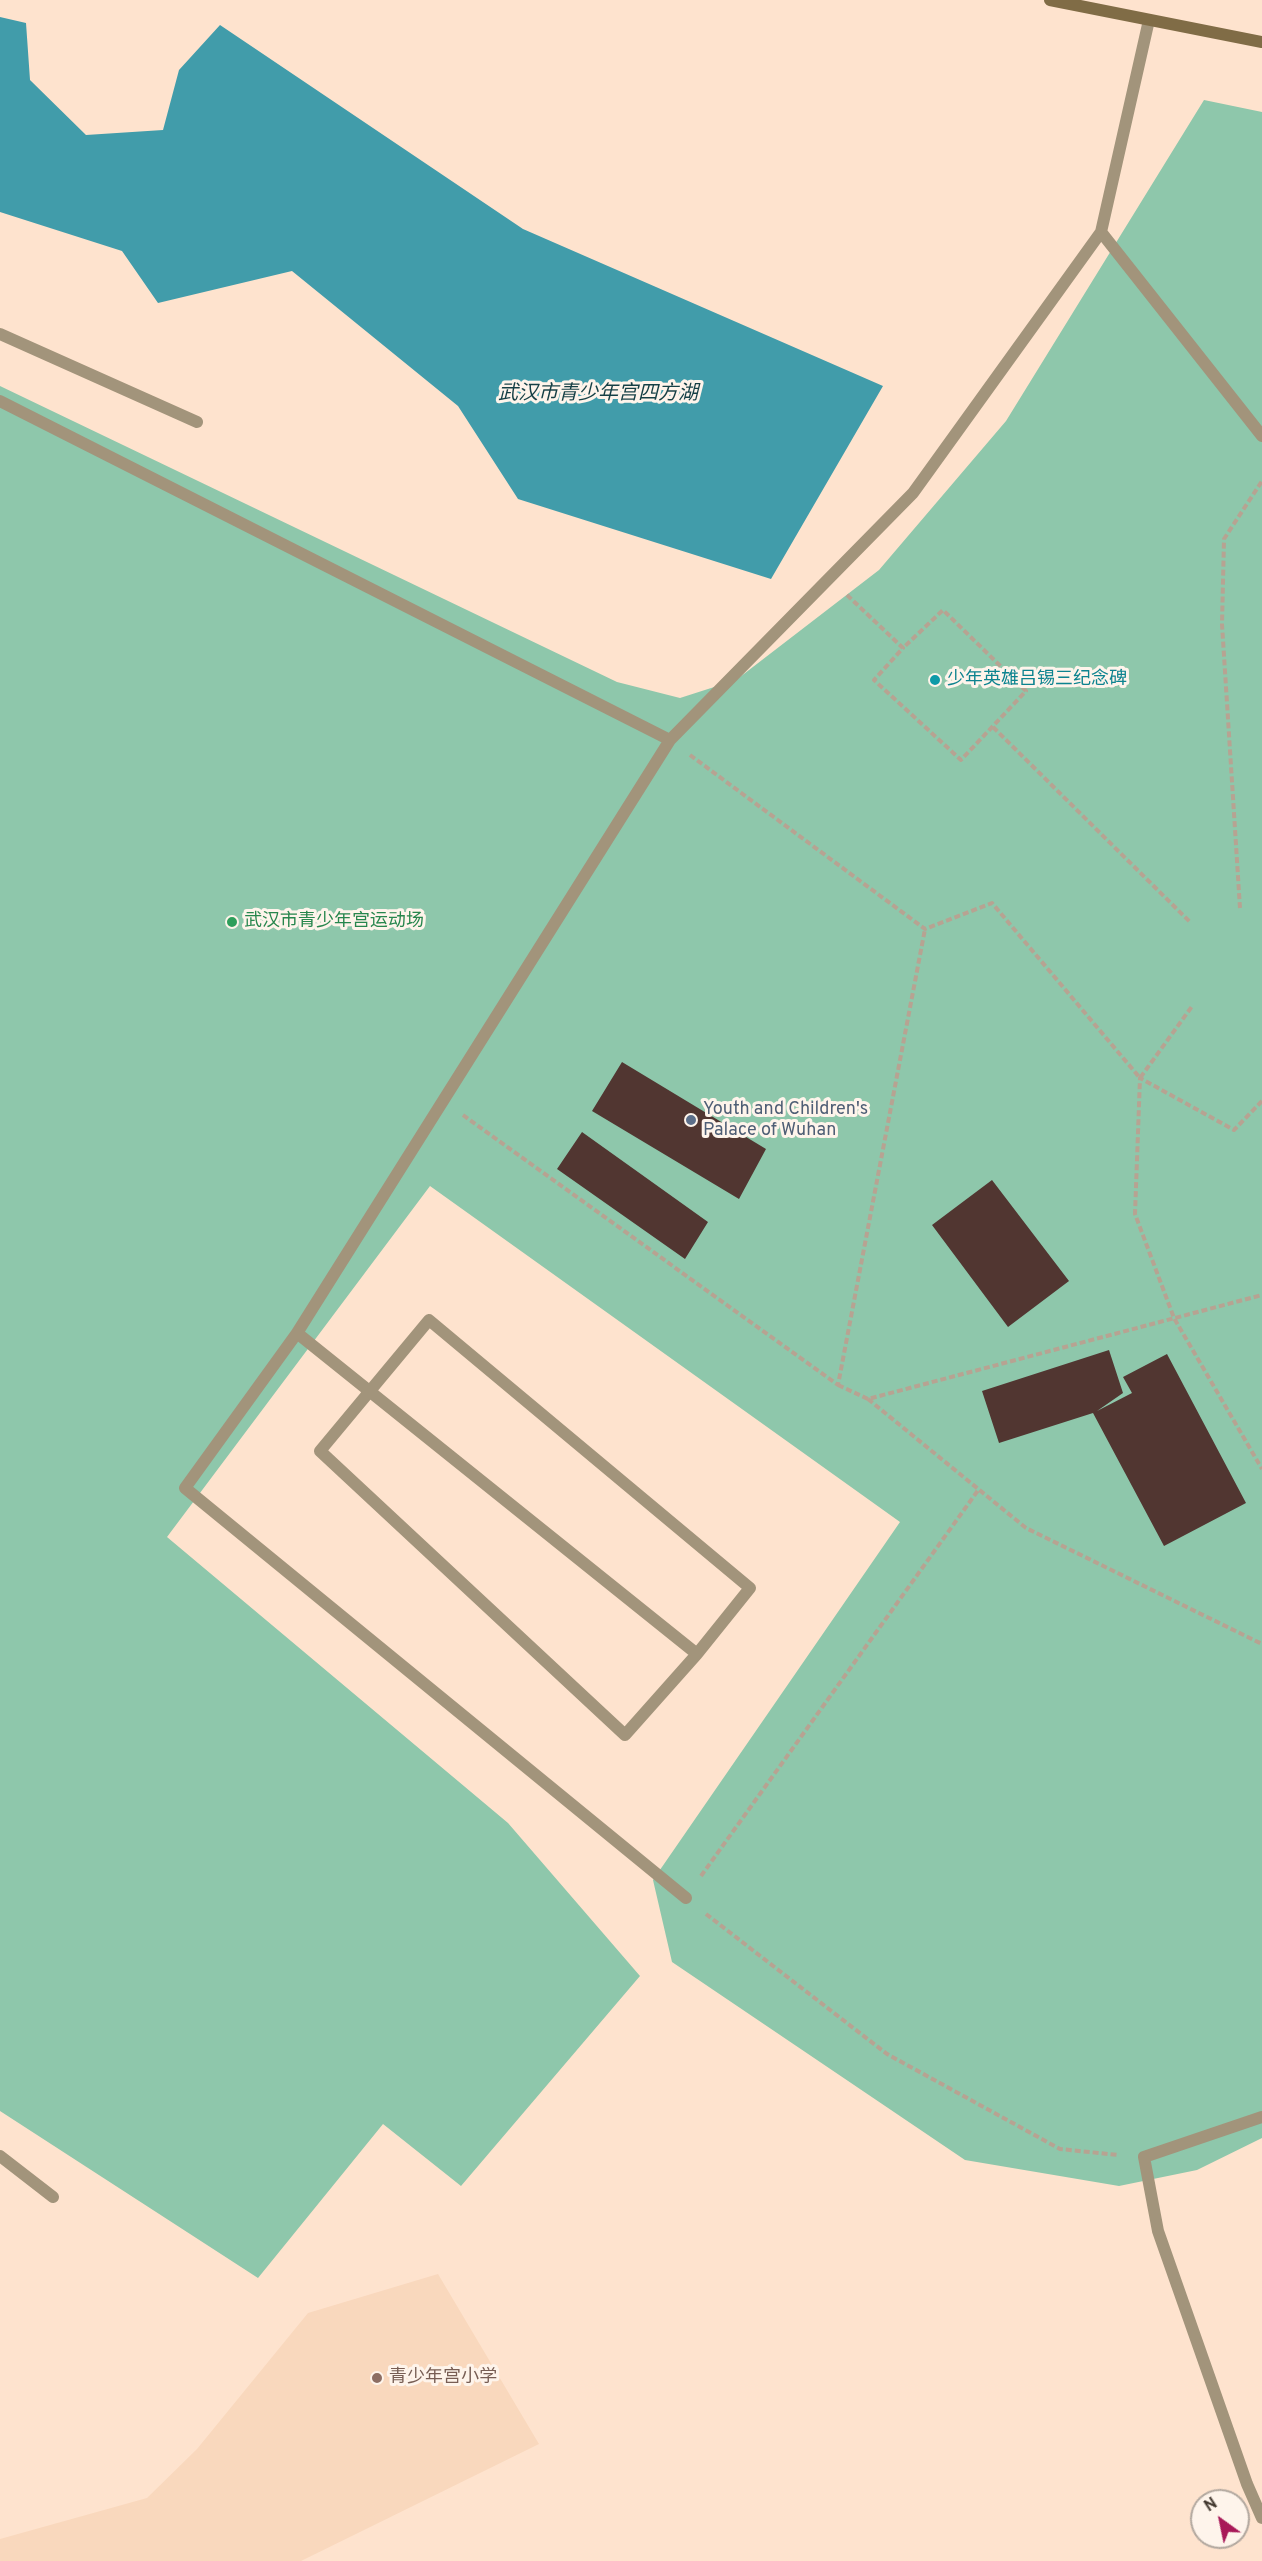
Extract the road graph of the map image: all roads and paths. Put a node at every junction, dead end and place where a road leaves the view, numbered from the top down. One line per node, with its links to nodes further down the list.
1 (1050, 0): 2 (main road)
2 (1149, 20): 3 (main road); 4 (street)
3 (1262, 42)
4 (1101, 232): 8 (street); 10 (street)
5 (0, 334): 7 (street)
6 (0, 400): 13 (street)
7 (197, 422)
8 (1262, 436)
9 (1262, 482): 14 (path)
10 (829, 578): 11 (path); 13 (street)
11 (903, 648): 12 (path); 12 (path)
12 (993, 727): 15 (path)
13 (670, 740): 16 (path); 19 (street)
14 (1240, 908)
15 (1190, 922)
16 (925, 929): 18 (path); 24 (path)
17 (1193, 1005): 18 (path)
18 (1140, 1078): 20 (path); 22 (path)
19 (443, 1101): 23 (street); 24 (path)
20 (1262, 1101)
21 (1262, 1295): 22 (path)
22 (1174, 1318): 26 (path); 27 (path)
23 (297, 1333): 25 (street); 31 (street)
24 (838, 1385): 26 (path)
25 (371, 1392): 30 (street); 30 (street); 30 (street)
26 (868, 1399): 28 (path)
27 (1262, 1469)
28 (979, 1490): 29 (path); 31 (path)
29 (1262, 1644)
30 (698, 1654)
31 (686, 1898): 34 (path)
32 (1262, 2117): 34 (street)
33 (0, 2156): 35 (street)
34 (1144, 2157): 36 (street)
35 (52, 2197)
36 (1262, 2518)

